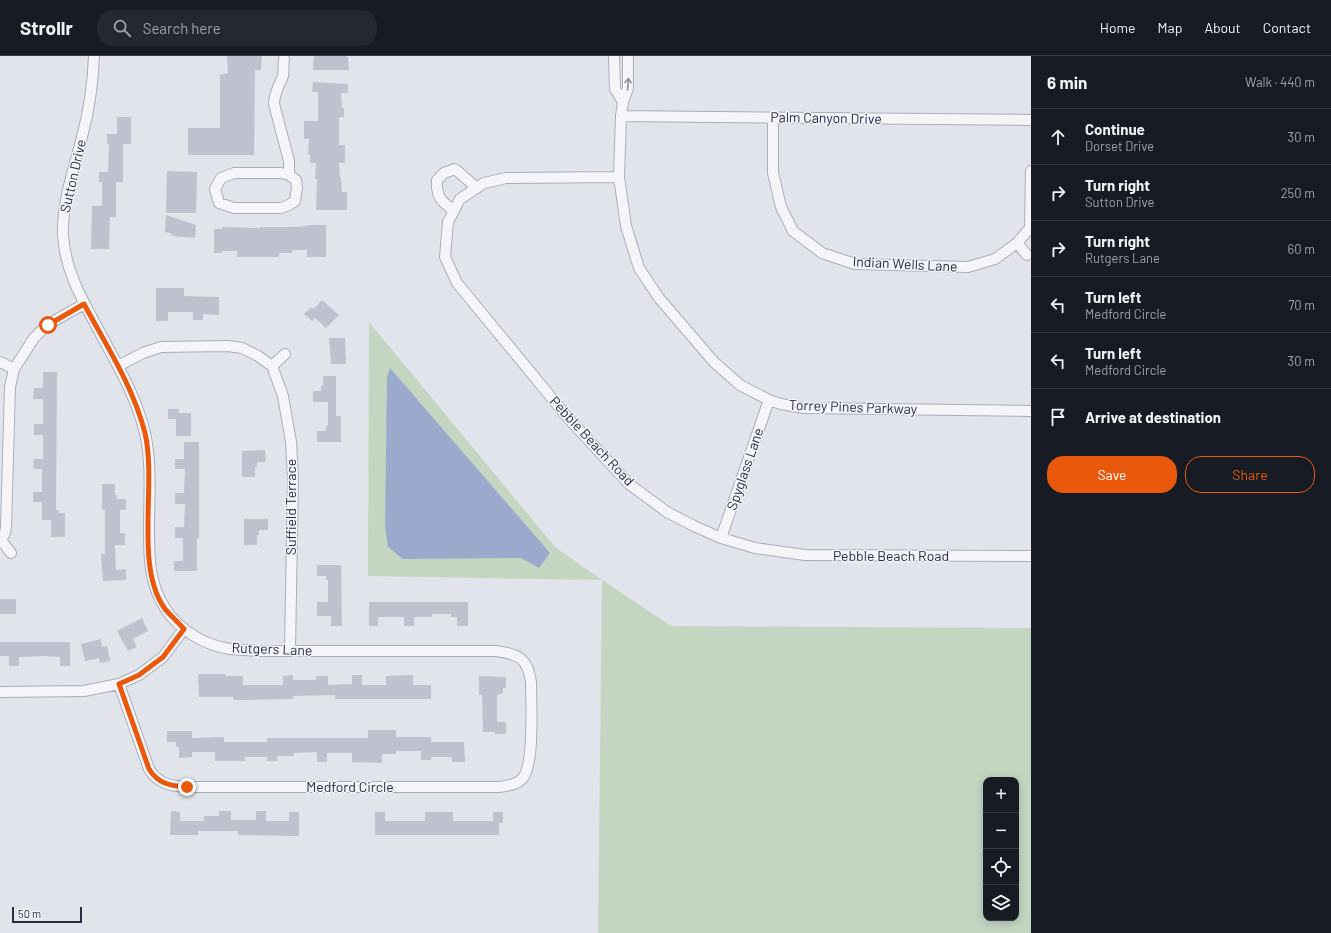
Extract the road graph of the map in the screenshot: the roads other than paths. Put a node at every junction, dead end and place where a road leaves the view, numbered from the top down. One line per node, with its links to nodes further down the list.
1 (94, 56): 16 (street, Sutton Drive)
2 (614, 56): 5 (street)
3 (628, 56): 5 (street, Torrey Pines Parkway, one-way to 3)
4 (284, 57): 10 (street)
5 (623, 102): 6 (street, Torrey Pines Parkway)
6 (621, 116): 7 (street, Palm Canyon Drive); 11 (street, Torrey Pines Parkway)
7 (773, 118): 8 (street, Palm Canyon Drive); 14 (street, Indian Wells Lane)
8 (1031, 120)
9 (1031, 171): 14 (street, Indian Wells Lane)
10 (289, 175): 10 (street)
11 (619, 178): 12 (street, Pebble Beach Road); 22 (street, Torrey Pines Parkway)
12 (477, 188): 13 (street, Pebble Beach Road); 13 (street)
13 (454, 211): 24 (street, Pebble Beach Road)
14 (1017, 243): 15 (street)
15 (1027, 255)
16 (84, 304): 19 (street, Sutton Drive); 21 (street)
17 (285, 354): 20 (street)
18 (0, 362): 21 (street)
19 (118, 366): 20 (street); 28 (street, Sutton Drive)
20 (272, 366): 29 (street, Suffield Terrace)
21 (14, 369): 25 (street)
22 (769, 400): 23 (street, Torrey Pines Parkway); 24 (street, Spyglass Lane)
23 (1031, 411)
24 (721, 538): 27 (street, Pebble Beach Road)
25 (1, 540): 26 (street)
26 (11, 553)
27 (1031, 556)
28 (184, 629): 29 (street, Rutgers Lane); 31 (street)
29 (290, 650): 30 (street, Rutgers Lane)
30 (522, 659): 31 (street, Medford Circle)
31 (119, 684): 32 (street)
32 (0, 692)

